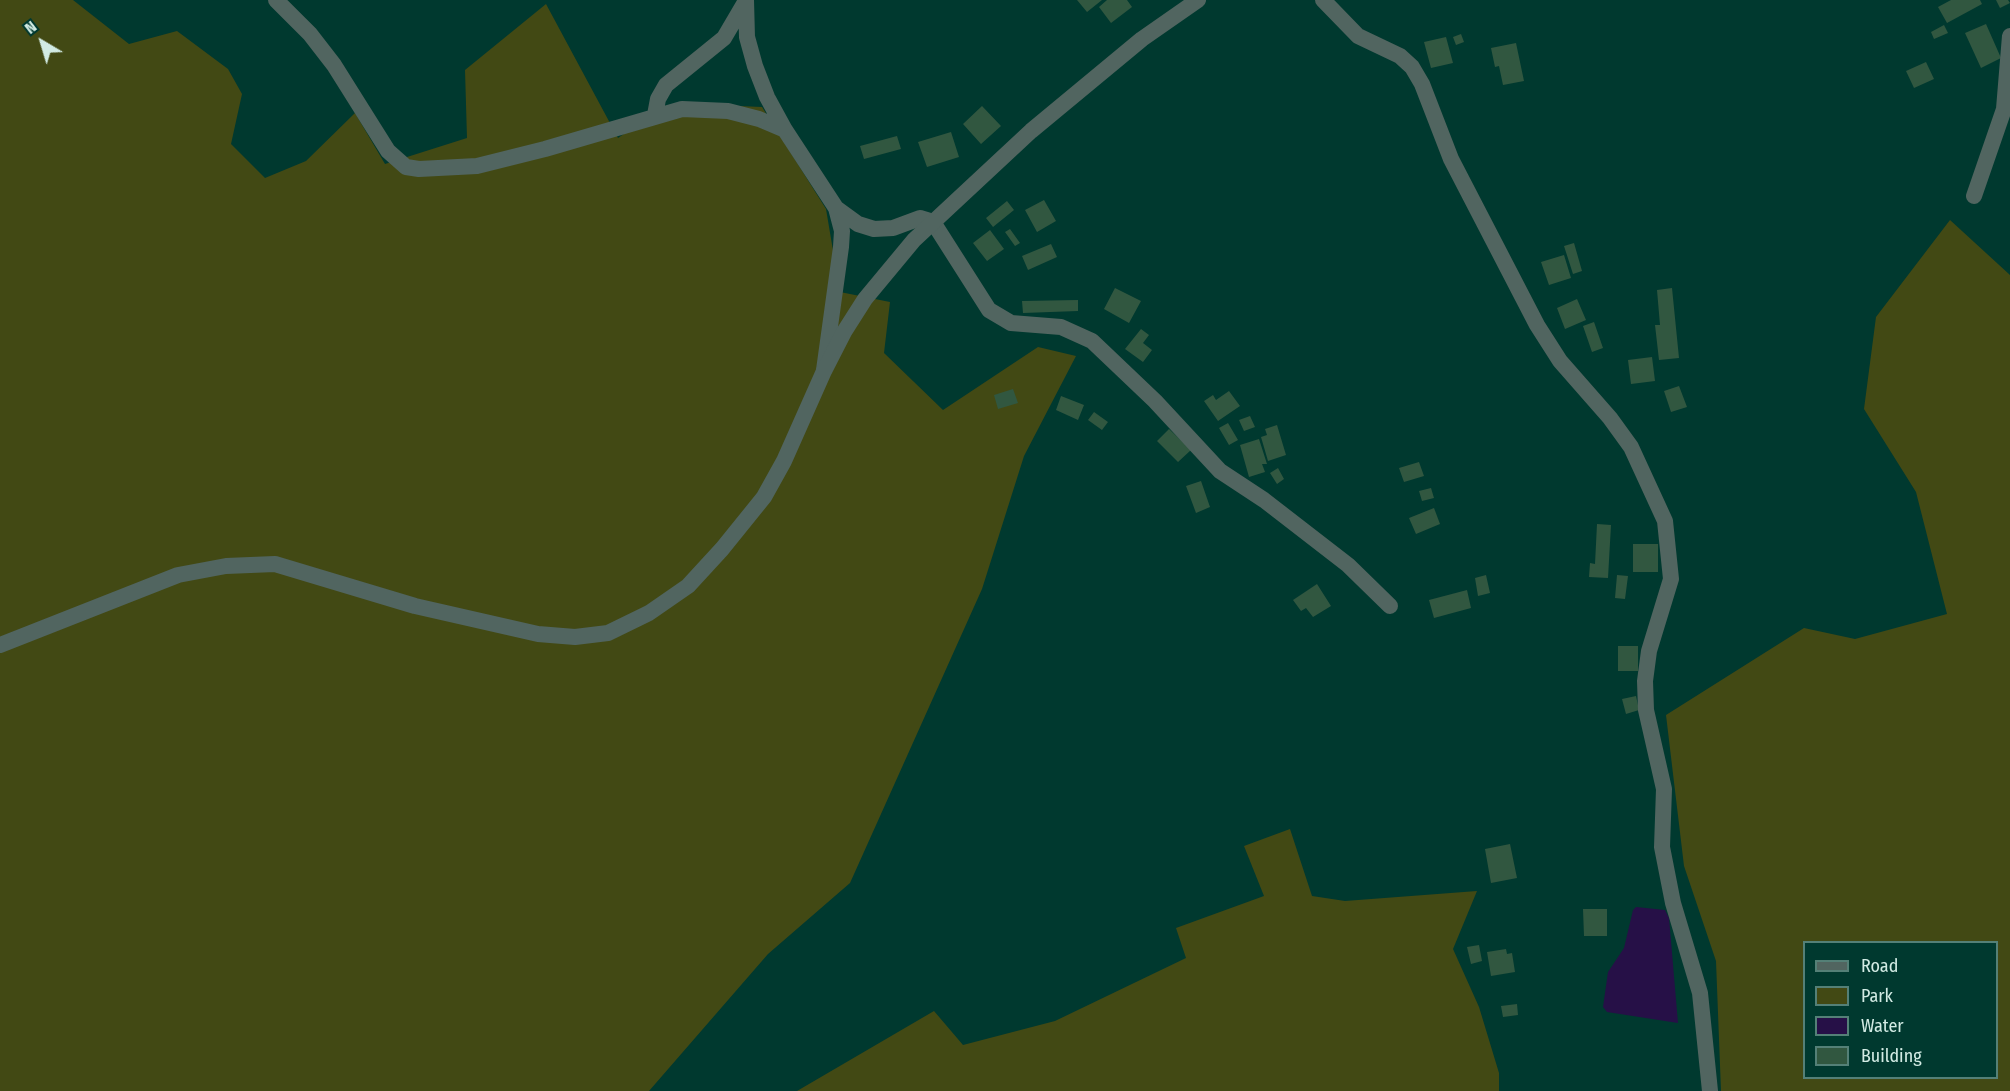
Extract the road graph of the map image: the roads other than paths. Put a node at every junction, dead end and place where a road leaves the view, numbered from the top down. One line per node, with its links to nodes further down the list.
1 (276, 0): 6 (street)
2 (1198, 0): 10 (street)
3 (1323, 0): 14 (street)
4 (745, 1): 6 (street); 7 (street)
5 (2010, 36): 8 (street)
6 (655, 115): 7 (street)
7 (785, 130): 9 (street)
8 (1974, 196)
9 (836, 208): 10 (street); 11 (street)
10 (933, 222): 11 (street); 12 (street)
11 (824, 370): 13 (street)
12 (1390, 606)
13 (0, 645)
14 (1710, 1091)

